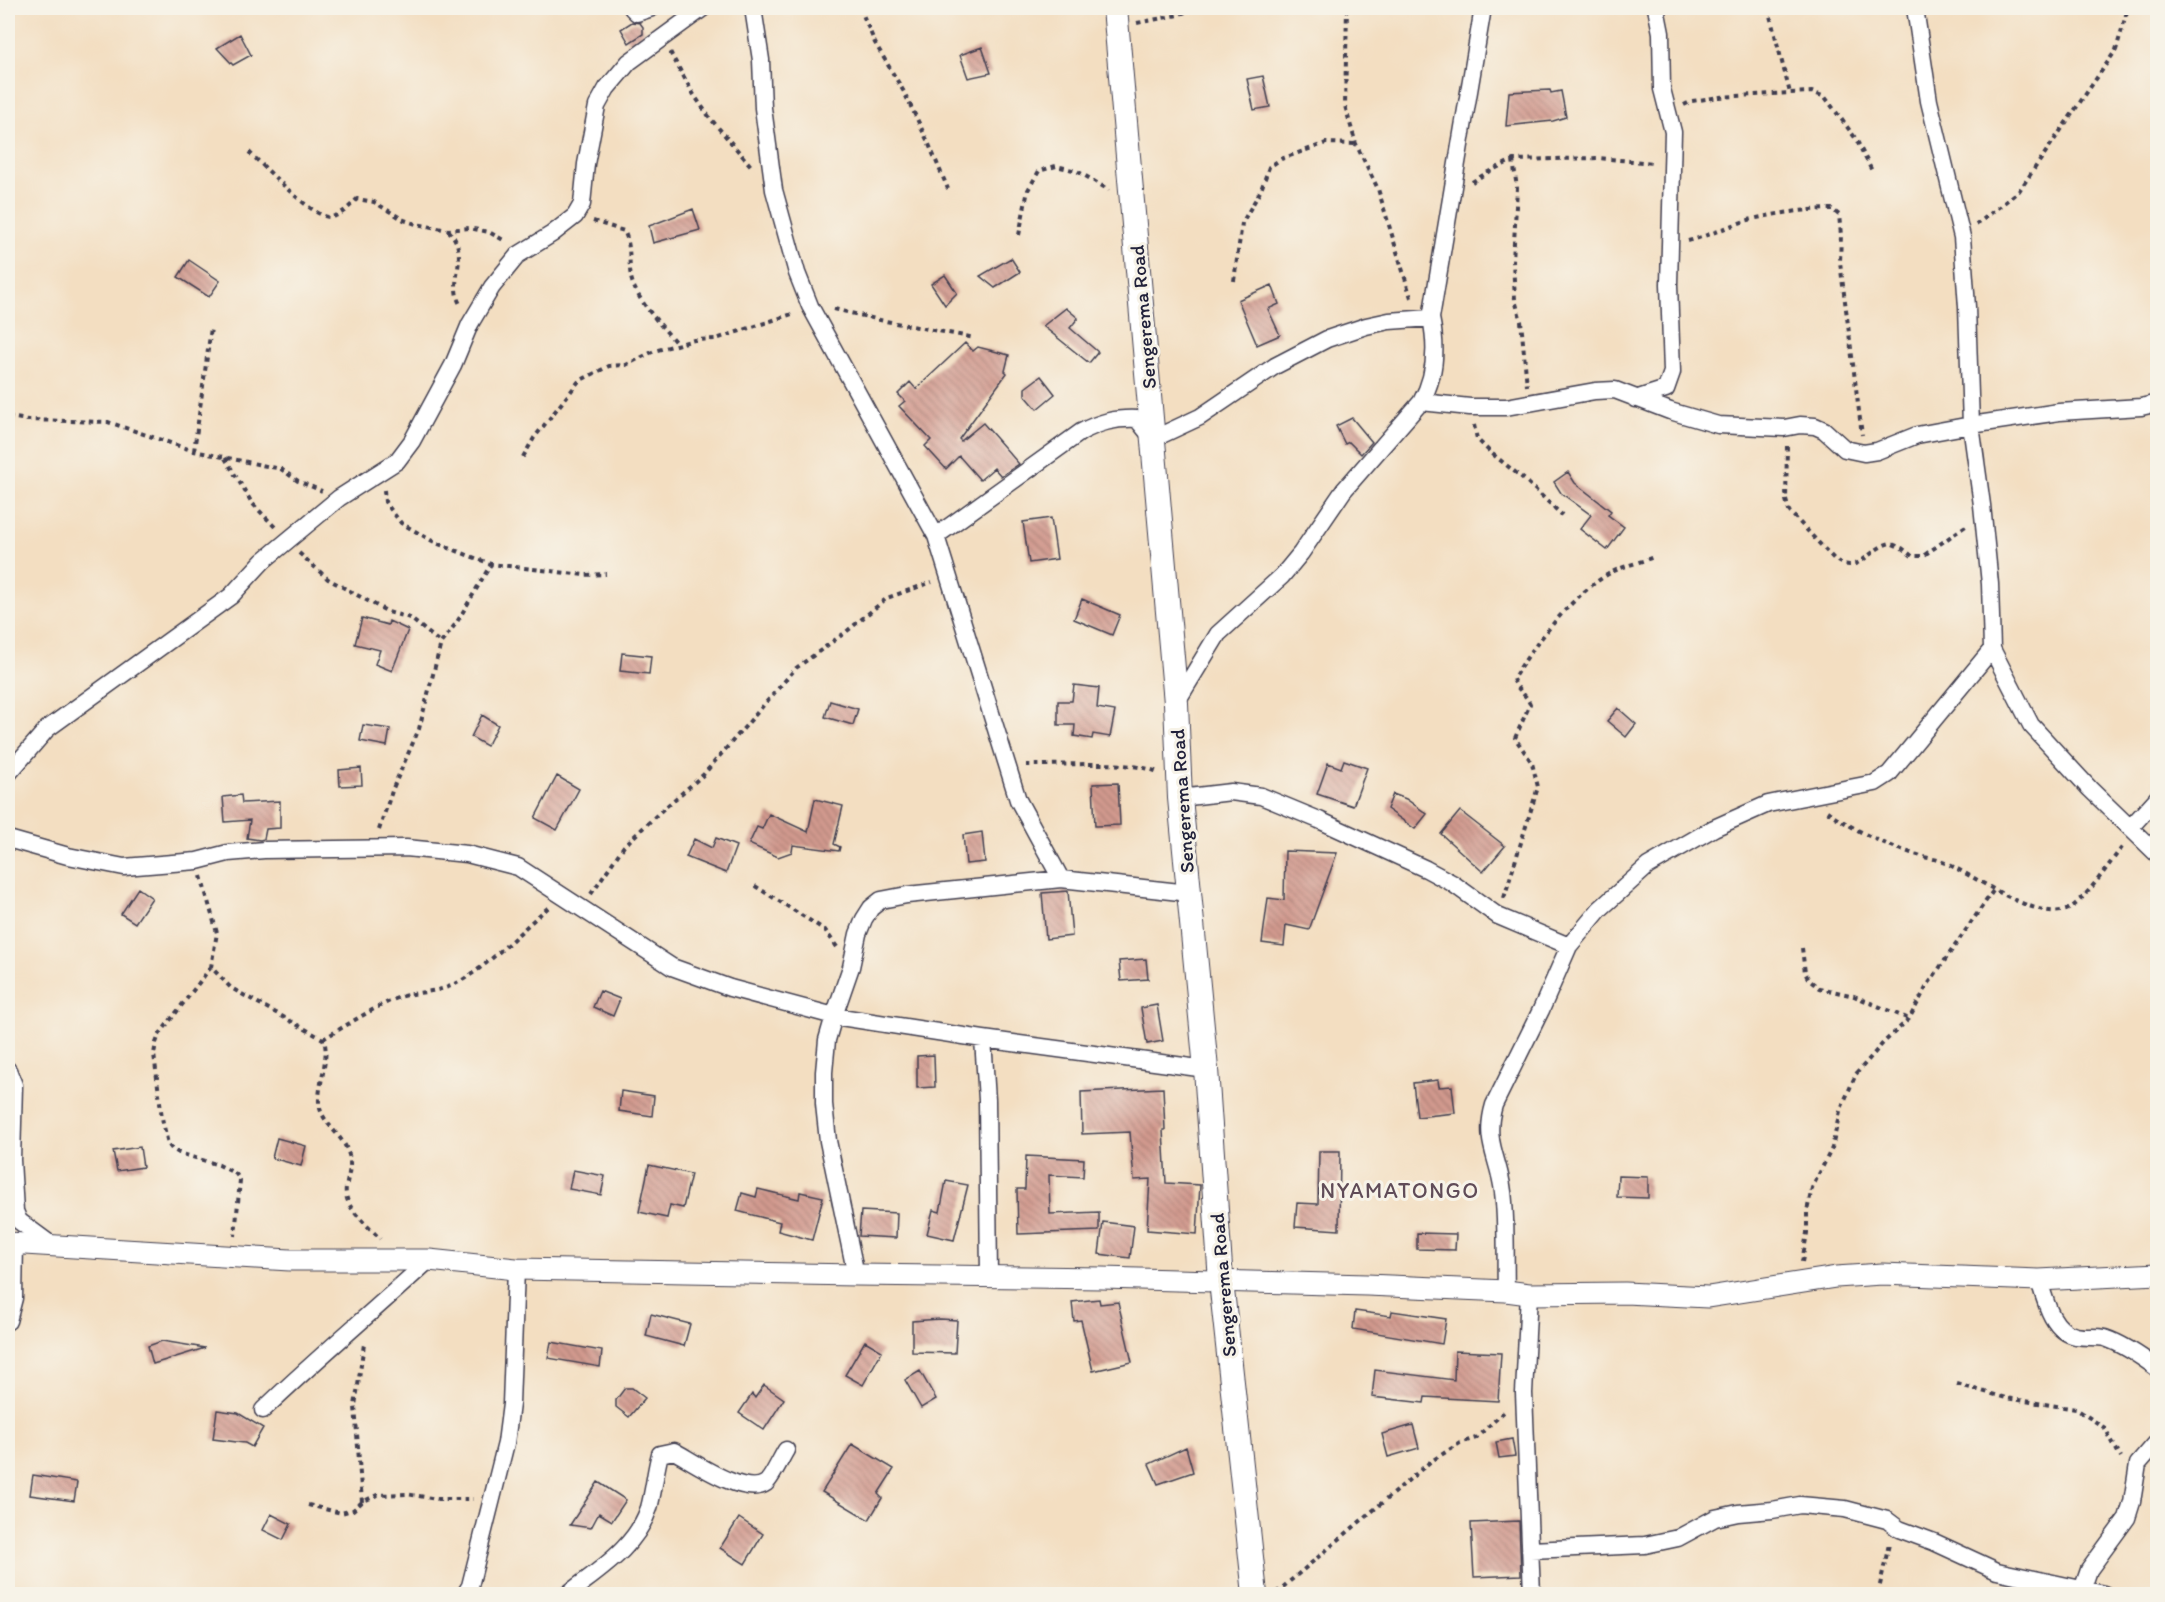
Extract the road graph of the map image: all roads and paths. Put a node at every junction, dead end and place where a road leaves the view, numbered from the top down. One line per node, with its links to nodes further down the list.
1 (632, 8): 2 (street)
2 (652, 8)
3 (703, 8): 26 (street)
4 (753, 8): 23 (street)
5 (860, 8): 22 (path)
6 (1196, 8): 13 (path)
7 (1347, 8): 17 (path)
8 (1483, 8): 24 (street)
9 (1656, 8): 16 (street)
10 (1768, 8): 15 (path)
11 (1915, 8): 30 (street)
12 (2128, 8): 30 (path)
13 (1115, 17): 25 (main road, Sengerema Road)
14 (679, 46): 23 (path)
15 (1790, 93): 16 (path); 21 (path)
16 (1668, 114): 20 (street)
17 (1356, 144): 32 (path); 34 (path)
18 (249, 152): 28 (path)
19 (1513, 160): 20 (path); 24 (path); 41 (path)
20 (1671, 165): 27 (street)
21 (1872, 171)
22 (948, 189)
23 (774, 190): 33 (street)
24 (1451, 195): 34 (street)
25 (1134, 208): 29 (path); 47 (main road, Sengerema Road)
26 (574, 216): 31 (street); 38 (path)
27 (1671, 228): 39 (street); 49 (path)
28 (448, 230): 31 (path); 35 (path)
29 (1019, 235)
30 (1962, 237): 45 (street)
31 (518, 255): 35 (street)
32 (1234, 281)
33 (810, 306): 37 (path); 38 (path); 56 (street)
34 (1423, 319): 40 (street); 47 (street)
35 (470, 324): 52 (street)
36 (211, 328): 48 (path)
37 (975, 338)
38 (677, 344): 50 (path)
39 (1635, 399): 41 (street); 46 (street)
40 (1421, 402): 43 (street); 64 (street)
41 (1532, 402): 43 (street)
42 (2157, 403): 45 (street)
43 (1470, 407): 54 (path)
44 (8, 417): 48 (path)
45 (1971, 425): 49 (street); 55 (street)
46 (1784, 428): 49 (street); 55 (path)
47 (1154, 439): 56 (street); 64 (main road, Sengerema Road)
48 (194, 451): 51 (path)
49 (1864, 453)
50 (523, 457)
51 (225, 458): 53 (path); 57 (path)
52 (383, 471): 53 (street); 59 (path)
53 (339, 498): 57 (street)
54 (1562, 515)
55 (1984, 516): 63 (street)
56 (936, 536): 61 (street)
57 (287, 542): 62 (path); 66 (street)
58 (1654, 557): 81 (path)
59 (491, 564): 60 (path); 62 (path)
60 (606, 574)
61 (950, 576): 65 (street); 80 (path)
62 (441, 643): 72 (path)
63 (1992, 649): 68 (street); 70 (street)
64 (1176, 703): 67 (main road, Sengerema Road)
65 (1007, 765): 67 (path); 75 (street)
66 (8, 774)
67 (1180, 789): 78 (main road, Sengerema Road); 81 (street)
68 (1807, 796): 77 (path); 82 (street)
69 (2157, 797): 70 (street)
70 (2132, 830): 73 (street); 77 (path)
71 (8, 838): 74 (street)
72 (373, 848): 74 (street); 79 (street)
73 (2157, 855)
74 (197, 861): 84 (path)
75 (1061, 879): 78 (street); 85 (street)
76 (755, 886): 85 (path)
77 (1995, 888): 87 (path)
78 (1189, 893): 90 (main road, Sengerema Road)
79 (563, 896): 80 (street); 88 (path)
80 (581, 908): 86 (street)
81 (1498, 916): 82 (street)
82 (1569, 946): 104 (street)
83 (1802, 948): 87 (path)
84 (211, 967): 88 (path); 94 (path)
85 (851, 967): 86 (street)
86 (834, 1016): 89 (street); 99 (street)
87 (1909, 1018): 103 (path)
88 (323, 1039): 96 (path)
89 (983, 1039): 90 (street); 100 (street)
90 (1206, 1069): 101 (main road, Sengerema Road)
91 (8, 1070): 93 (street)
92 (11, 1243): 93 (street); 107 (street)
93 (52, 1246): 94 (street)
94 (232, 1257): 96 (street)
95 (429, 1260): 96 (street); 97 (street); 106 (street)
96 (399, 1261)
97 (516, 1269): 99 (street); 115 (street)
98 (2157, 1274): 102 (street)
99 (856, 1275): 100 (street)
100 (989, 1276): 101 (street)
101 (1221, 1281): 104 (street); 123 (main road, Sengerema Road)
102 (2039, 1281): 103 (street); 108 (street)
103 (1798, 1283): 105 (street)
104 (1506, 1291): 105 (street)
105 (1529, 1294): 110 (street)
106 (368, 1317): 111 (street); 116 (path)
107 (8, 1321)
108 (2157, 1369)
109 (1957, 1384): 114 (path)
110 (1524, 1393): 119 (street); 124 (path)
111 (263, 1410)
112 (2157, 1441): 114 (street)
113 (786, 1450): 122 (street)
114 (2138, 1464): 120 (street)
115 (495, 1484): 116 (path); 121 (street)
116 (362, 1502): 117 (path)
117 (308, 1505)
118 (1887, 1520): 119 (street); 120 (street); 126 (path)
119 (1530, 1550): 125 (street)
120 (2082, 1590): 127 (street)
121 (465, 1594)
122 (568, 1594)
123 (1255, 1594)
124 (1274, 1594)
125 (1532, 1594)
126 (1878, 1594)
127 (2104, 1594)

